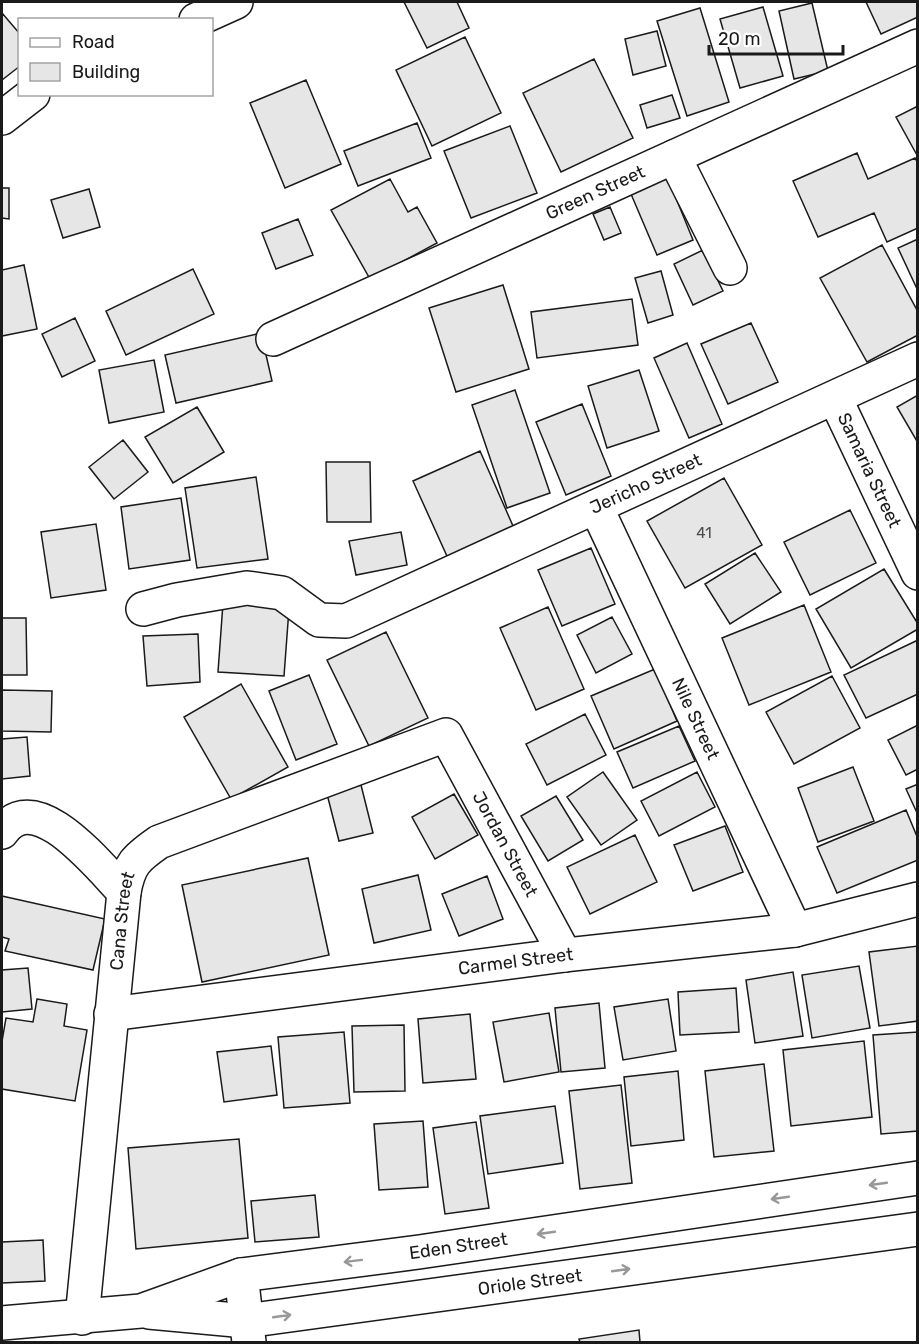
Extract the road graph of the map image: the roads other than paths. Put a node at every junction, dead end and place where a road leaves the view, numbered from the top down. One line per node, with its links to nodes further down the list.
1 (236, 2): 2 (street)
2 (200, 18)
3 (918, 46): 6 (street, Green Street)
4 (30, 96): 5 (street)
5 (2, 118)
6 (674, 157): 7 (street); 8 (street, Green Street)
7 (730, 268)
8 (273, 339)
9 (918, 360): 10 (street, Jericho Street)
10 (835, 398): 11 (street, Jericho Street); 12 (street, Samaria Street)
11 (596, 507): 13 (street, Jericho Street); 18 (street, Nile Street)
12 (918, 573)
13 (142, 609)
14 (446, 735): 16 (street, Cana Street); 19 (street, Jordan Street)
15 (2, 832): 16 (street)
16 (124, 892): 20 (street, Cana Street)
17 (918, 899): 18 (street, Carmel Street)
18 (795, 930): 19 (street, Carmel Street)
19 (565, 955): 20 (street, Carmel Street)
20 (111, 1014): 25 (street, Cana Street)
21 (918, 1178): 23 (street, Eden Street, one-way to 23)
22 (918, 1229): 27 (street, Oriole Street, one-way to 22)
23 (241, 1275): 24 (street, Eden Street); 27 (street)
24 (141, 1311): 25 (street, Eden Street); 27 (street, Oriole Street)
25 (82, 1318): 26 (street, Eden Street)
26 (2, 1323)
27 (247, 1332)

